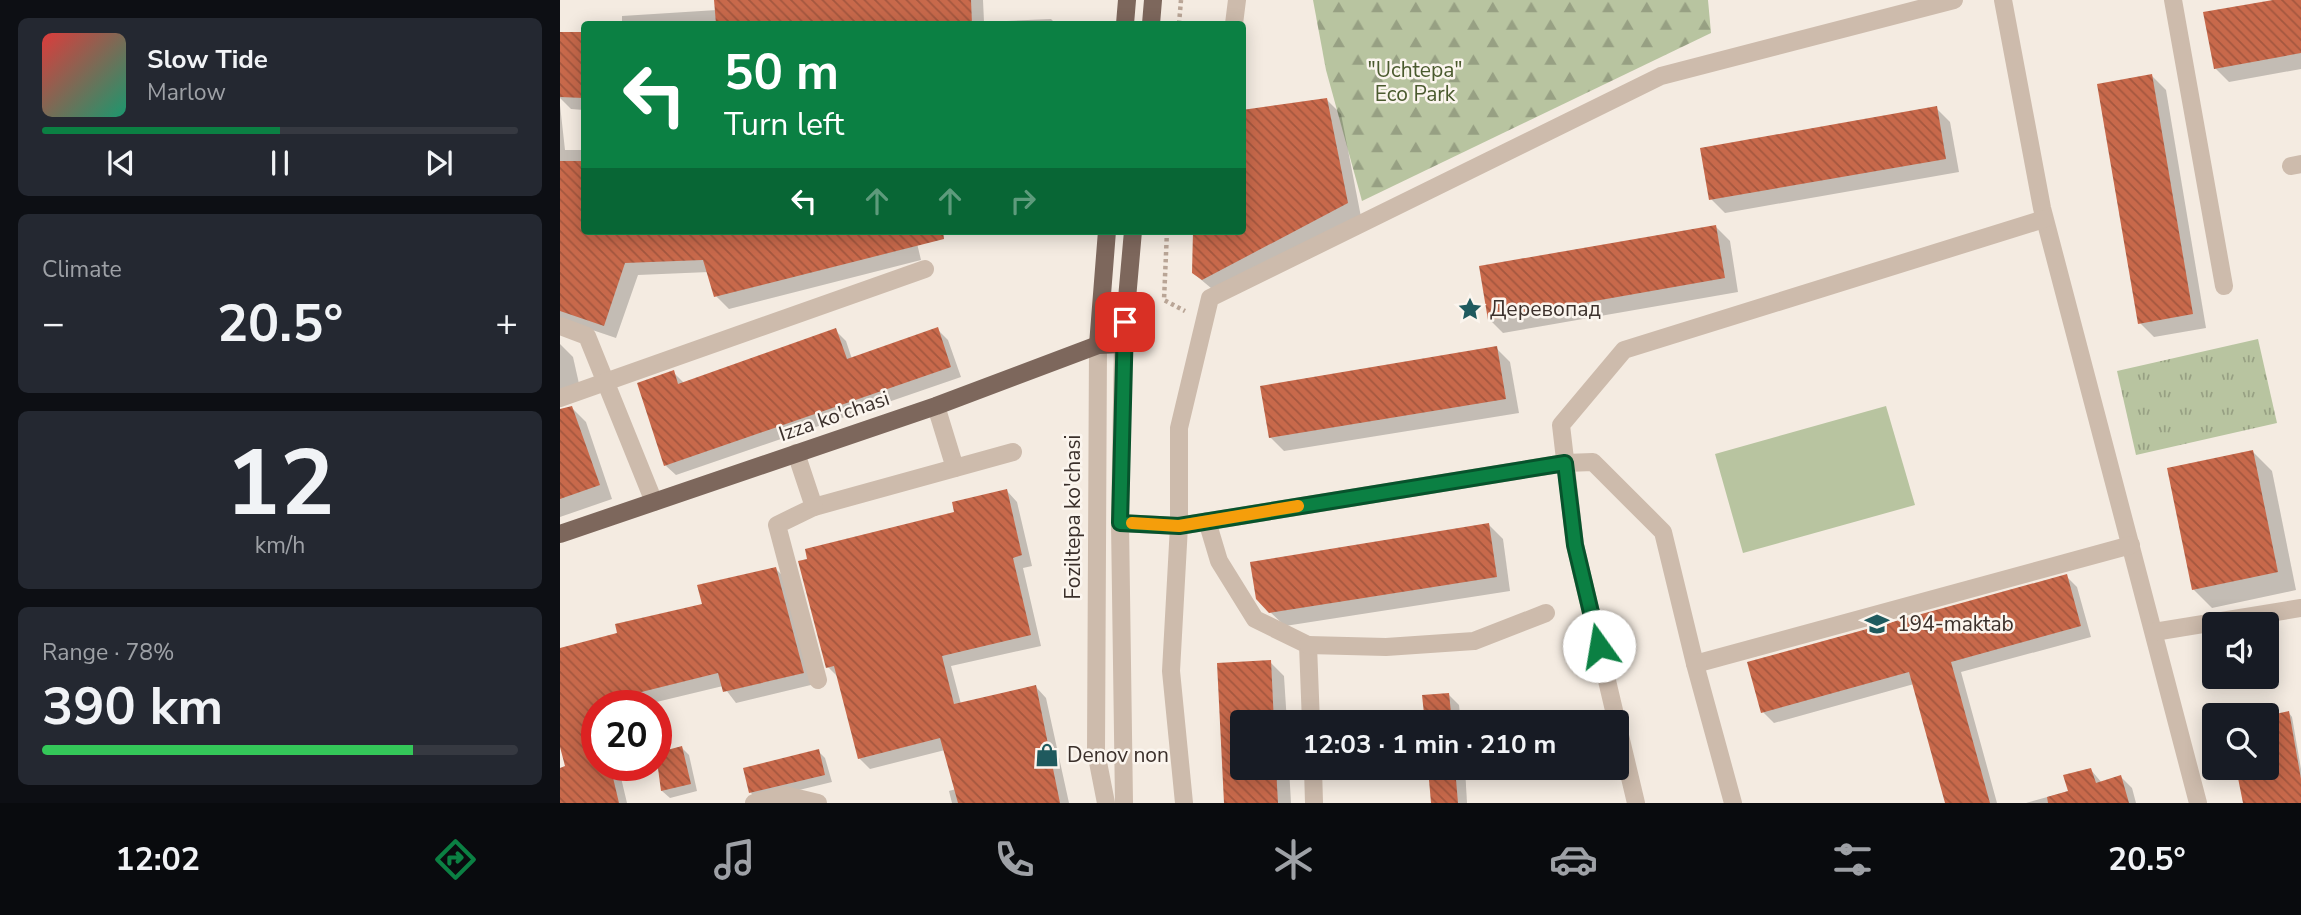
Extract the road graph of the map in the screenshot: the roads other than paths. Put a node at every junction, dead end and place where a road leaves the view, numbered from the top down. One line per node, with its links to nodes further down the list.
1 (1127, 0): 7 (main road)
2 (1153, 0): 8 (main road)
3 (1237, 0): 9 (street)
4 (1954, 0): 29 (street)
5 (2003, 0): 10 (street)
6 (2173, 0): 14 (street)
7 (1125, 21)
8 (1151, 21)
9 (1234, 21)
10 (2045, 219): 23 (street); 31 (street)
11 (1107, 235): 17 (main road, Foziltepa ko'chasi)
12 (1133, 235): 16 (main road)
13 (925, 269): 18 (street)
14 (2224, 286)
15 (560, 326): 18 (street)
16 (1123, 344): 17 (main road, Izza ko'chasi); 28 (street)
17 (1098, 345): 20 (main road, Izza ko'chasi); 44 (street, Foziltepa ko'chasi)
18 (606, 383): 19 (street); 25 (street)
19 (560, 398)
20 (936, 406): 22 (main road, Izza ko'chasi); 24 (street)
21 (1013, 452): 24 (street)
22 (796, 453): 25 (main road, Izza ko'chasi); 26 (street)
23 (1565, 463): 27 (street); 36 (street); 39 (street)
24 (956, 468): 26 (street)
25 (654, 502): 30 (main road, Izza ko'chasi)
26 (814, 507): 37 (street)
27 (1207, 521): 29 (street); 35 (street)
28 (1120, 523): 29 (street); 45 (street)
29 (1179, 526): 46 (street)
30 (560, 534)
31 (2131, 545): 34 (street); 36 (street)
32 (2301, 608): 34 (street)
33 (1546, 613): 35 (street)
34 (2154, 632): 50 (street)
35 (1308, 645): 38 (street)
36 (1695, 664): 49 (street)
37 (818, 680)
38 (1310, 710)
39 (1614, 710)
40 (1629, 774): 48 (street)
41 (1313, 780): 47 (street)
42 (754, 803): 43 (street)
43 (818, 803)
44 (1106, 803)
45 (1124, 803)
46 (1184, 803)
47 (1314, 803)
48 (1636, 803)
49 (1733, 803)
50 (2198, 803)

